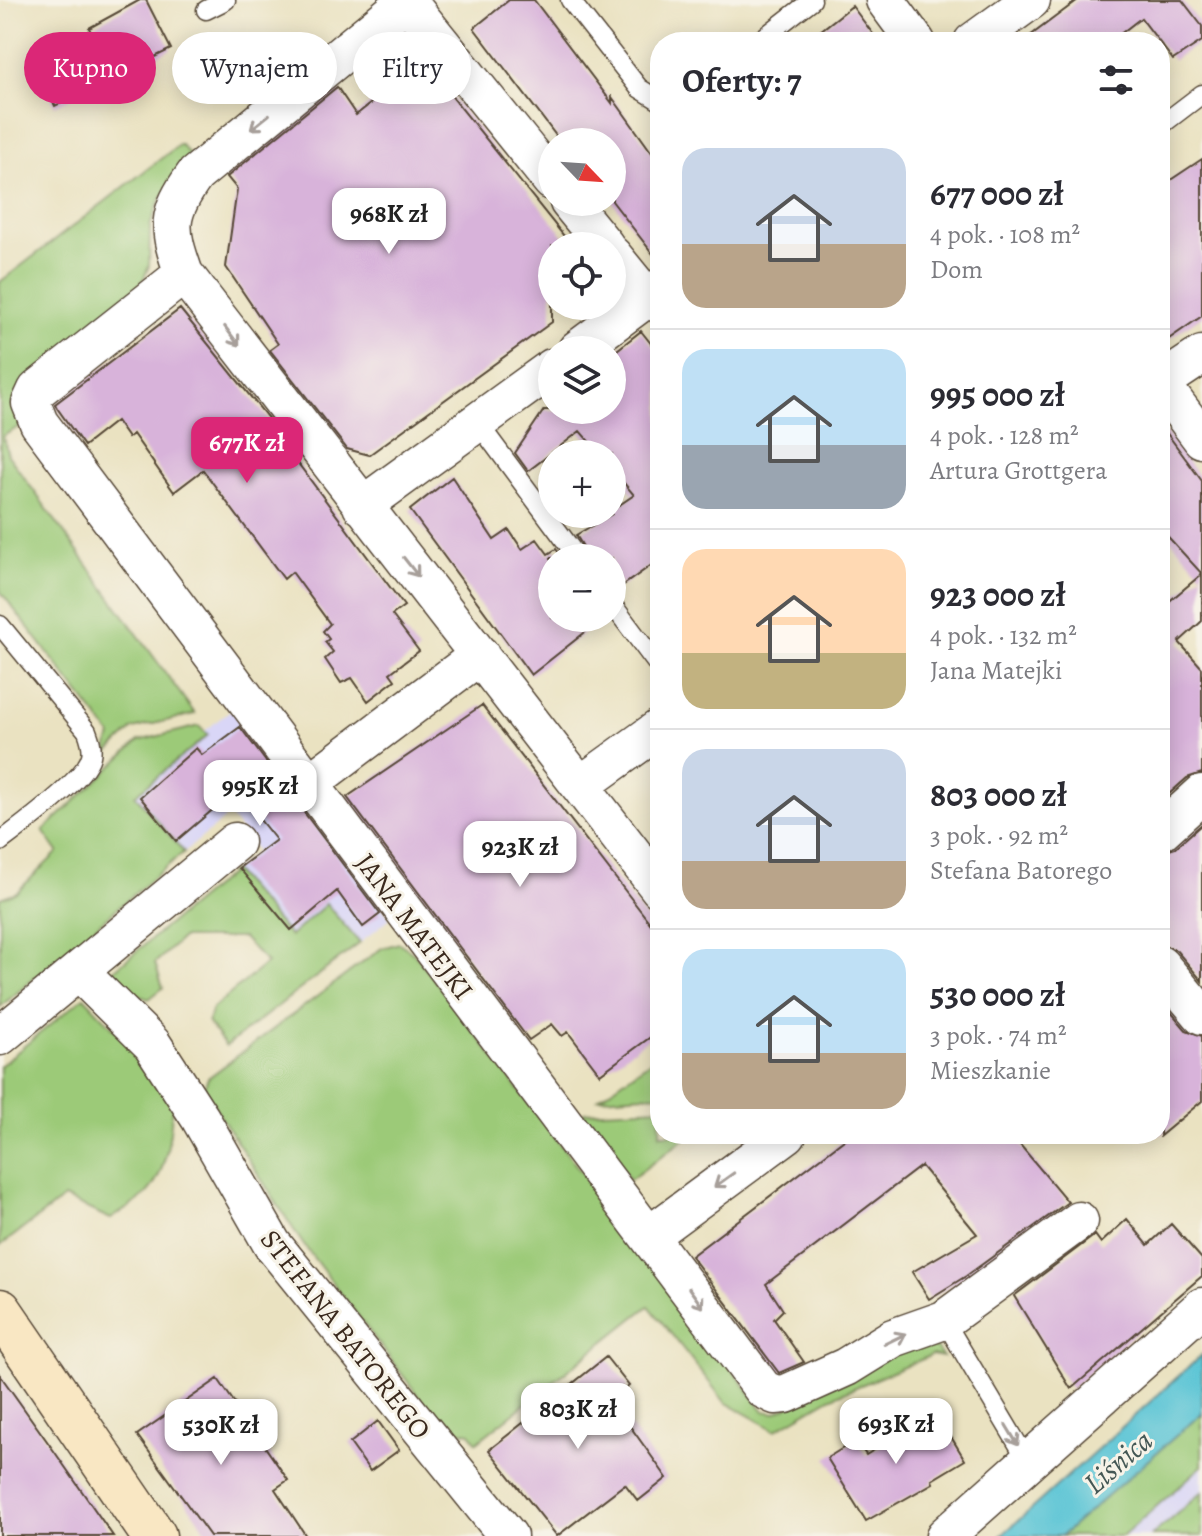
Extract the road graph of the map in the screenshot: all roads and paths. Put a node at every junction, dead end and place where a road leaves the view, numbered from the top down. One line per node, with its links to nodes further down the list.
1 (226, 0): 7 (lane)
2 (407, 0): 14 (street); 18 (street, one-way to 18)
3 (570, 0): 12 (lane)
4 (812, 0): 8 (lane)
5 (885, 0): 9 (street)
6 (1031, 0): 10 (street)
7 (206, 10)
8 (771, 32)
9 (909, 32)
10 (987, 32)
11 (1202, 94): 13 (lane)
12 (650, 95)
13 (1170, 118)
14 (538, 164)
15 (580, 216): 16 (street)
16 (594, 232)
17 (626, 268): 19 (street)
18 (184, 274): 28 (street, one-way to 28); 35 (street, JANA MATEJKI)
19 (650, 291)
20 (650, 301): 21 (street)
21 (598, 336)
22 (1202, 355): 23 (street)
23 (1170, 376)
24 (538, 378): 26 (street)
25 (1170, 396): 27 (street)
26 (478, 423): 28 (street); 29 (lane)
27 (1202, 439)
28 (362, 506): 32 (street, one-way to 32)
29 (568, 544)
30 (626, 623): 33 (lane)
31 (0, 625): 39 (lane)
32 (480, 655): 35 (street); 36 (street)
33 (650, 655)
34 (650, 735): 36 (street)
35 (308, 784): 48 (street, JANA MATEJKI)
36 (581, 785): 41 (street)
37 (1202, 794): 38 (street)
38 (1170, 823)
39 (0, 842)
40 (235, 842): 42 (street)
41 (650, 876)
42 (79, 972): 45 (street); 54 (street, STEFANA BATOREGO)
43 (1170, 977): 44 (street)
44 (1202, 1015)
45 (0, 1036)
46 (773, 1144): 48 (street, one-way to 48)
47 (1079, 1221): 51 (street, JANA MATEJKI)
48 (650, 1235): 51 (street, JANA MATEJKI, one-way to 51)
49 (1202, 1307): 52 (street)
50 (0, 1311): 53 (street)
51 (944, 1320): 52 (lane, one-way to 52)
52 (1029, 1463): 55 (street)
53 (154, 1536)
54 (508, 1536)
55 (945, 1536)

